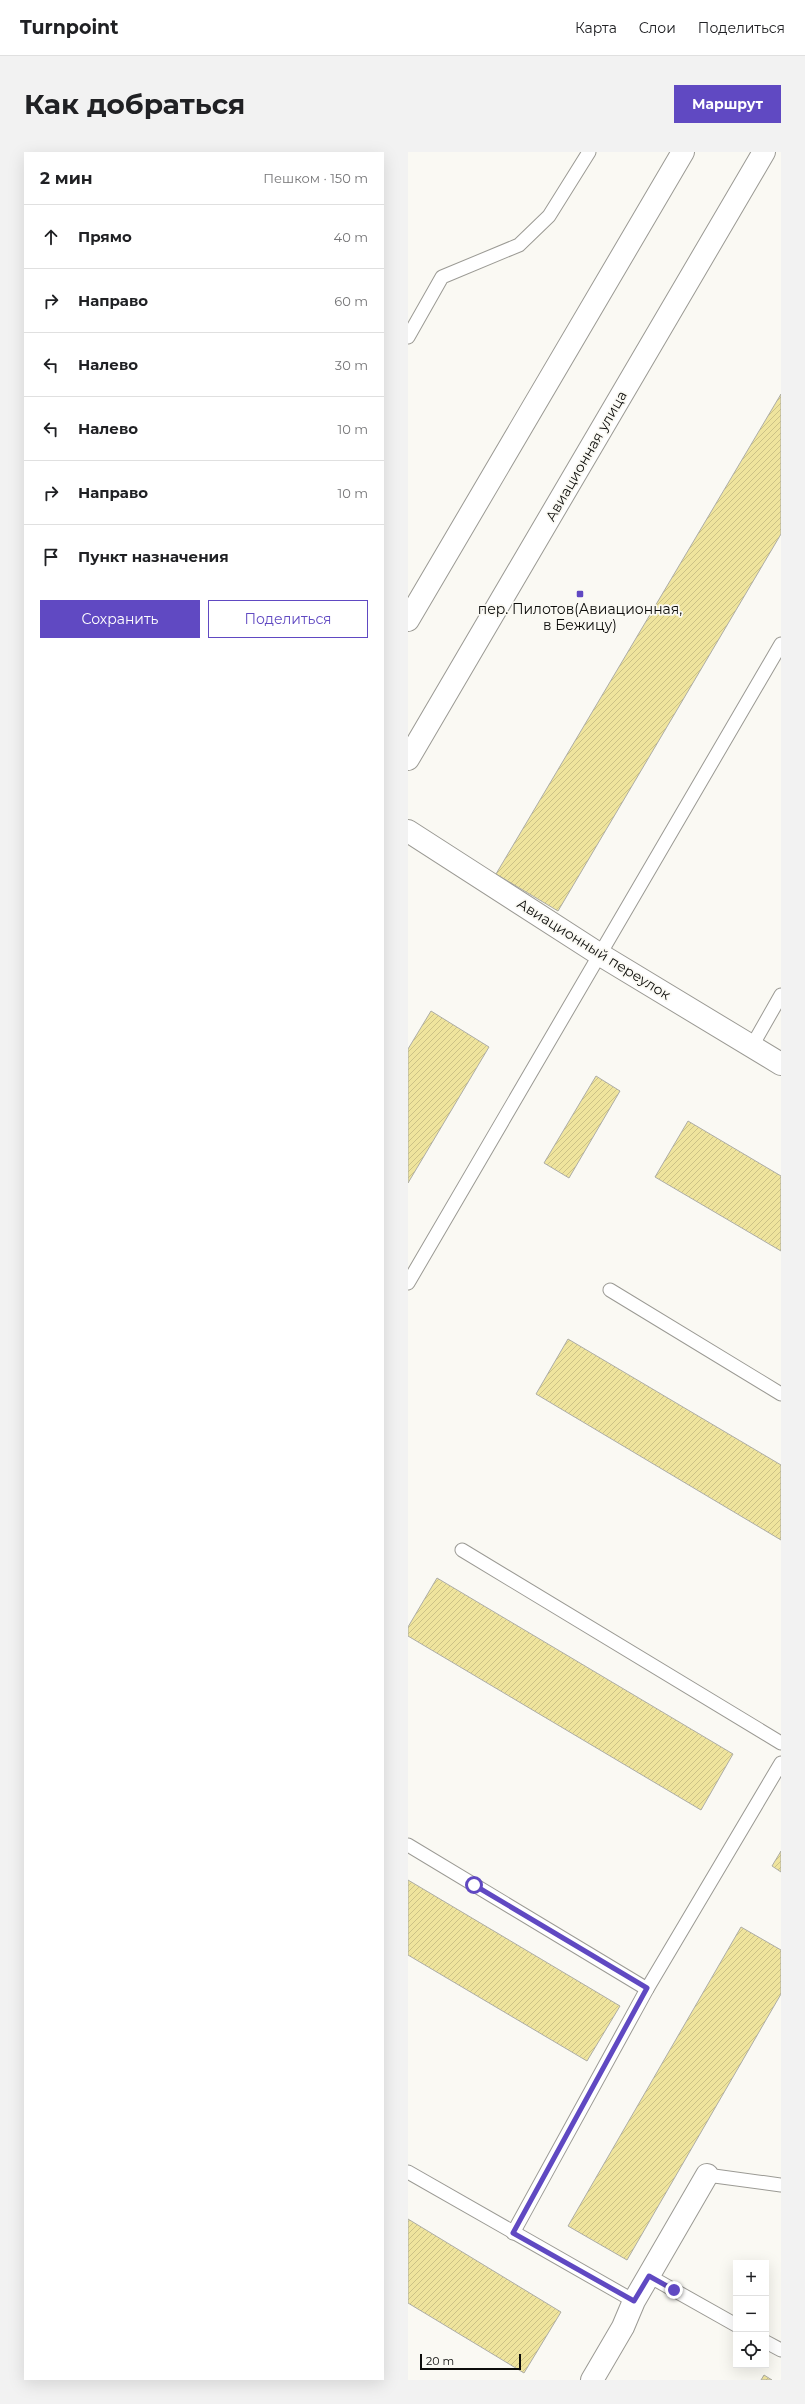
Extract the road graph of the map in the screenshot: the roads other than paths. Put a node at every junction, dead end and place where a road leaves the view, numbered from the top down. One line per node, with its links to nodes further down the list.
1 (589, 152): 4 (lane)
2 (683, 152): 5 (main road)
3 (764, 152): 7 (main road, Авиационная улица)
4 (408, 337)
5 (408, 620)
6 (781, 644): 9 (lane)
7 (408, 759)
8 (408, 831): 9 (main road, Авиационный переулок)
9 (600, 954): 11 (main road, Авиационный переулок); 13 (lane)
10 (781, 995): 11 (lane)
11 (752, 1046): 12 (main road, Авиационный переулок)
12 (781, 1064)
13 (408, 1283)
14 (610, 1290): 15 (lane)
15 (781, 1394)
16 (462, 1550): 17 (lane)
17 (781, 1742)
18 (781, 1763): 20 (lane)
19 (408, 1846): 20 (lane)
20 (647, 1988): 24 (lane)
21 (408, 2172): 24 (lane)
22 (707, 2175): 23 (lane); 25 (main road)
23 (781, 2185)
24 (513, 2233): 26 (lane)
25 (649, 2276): 26 (main road); 27 (lane)
26 (634, 2301): 30 (main road)
27 (733, 2323)
28 (769, 2344): 29 (lane)
29 (781, 2350)
30 (592, 2380)

